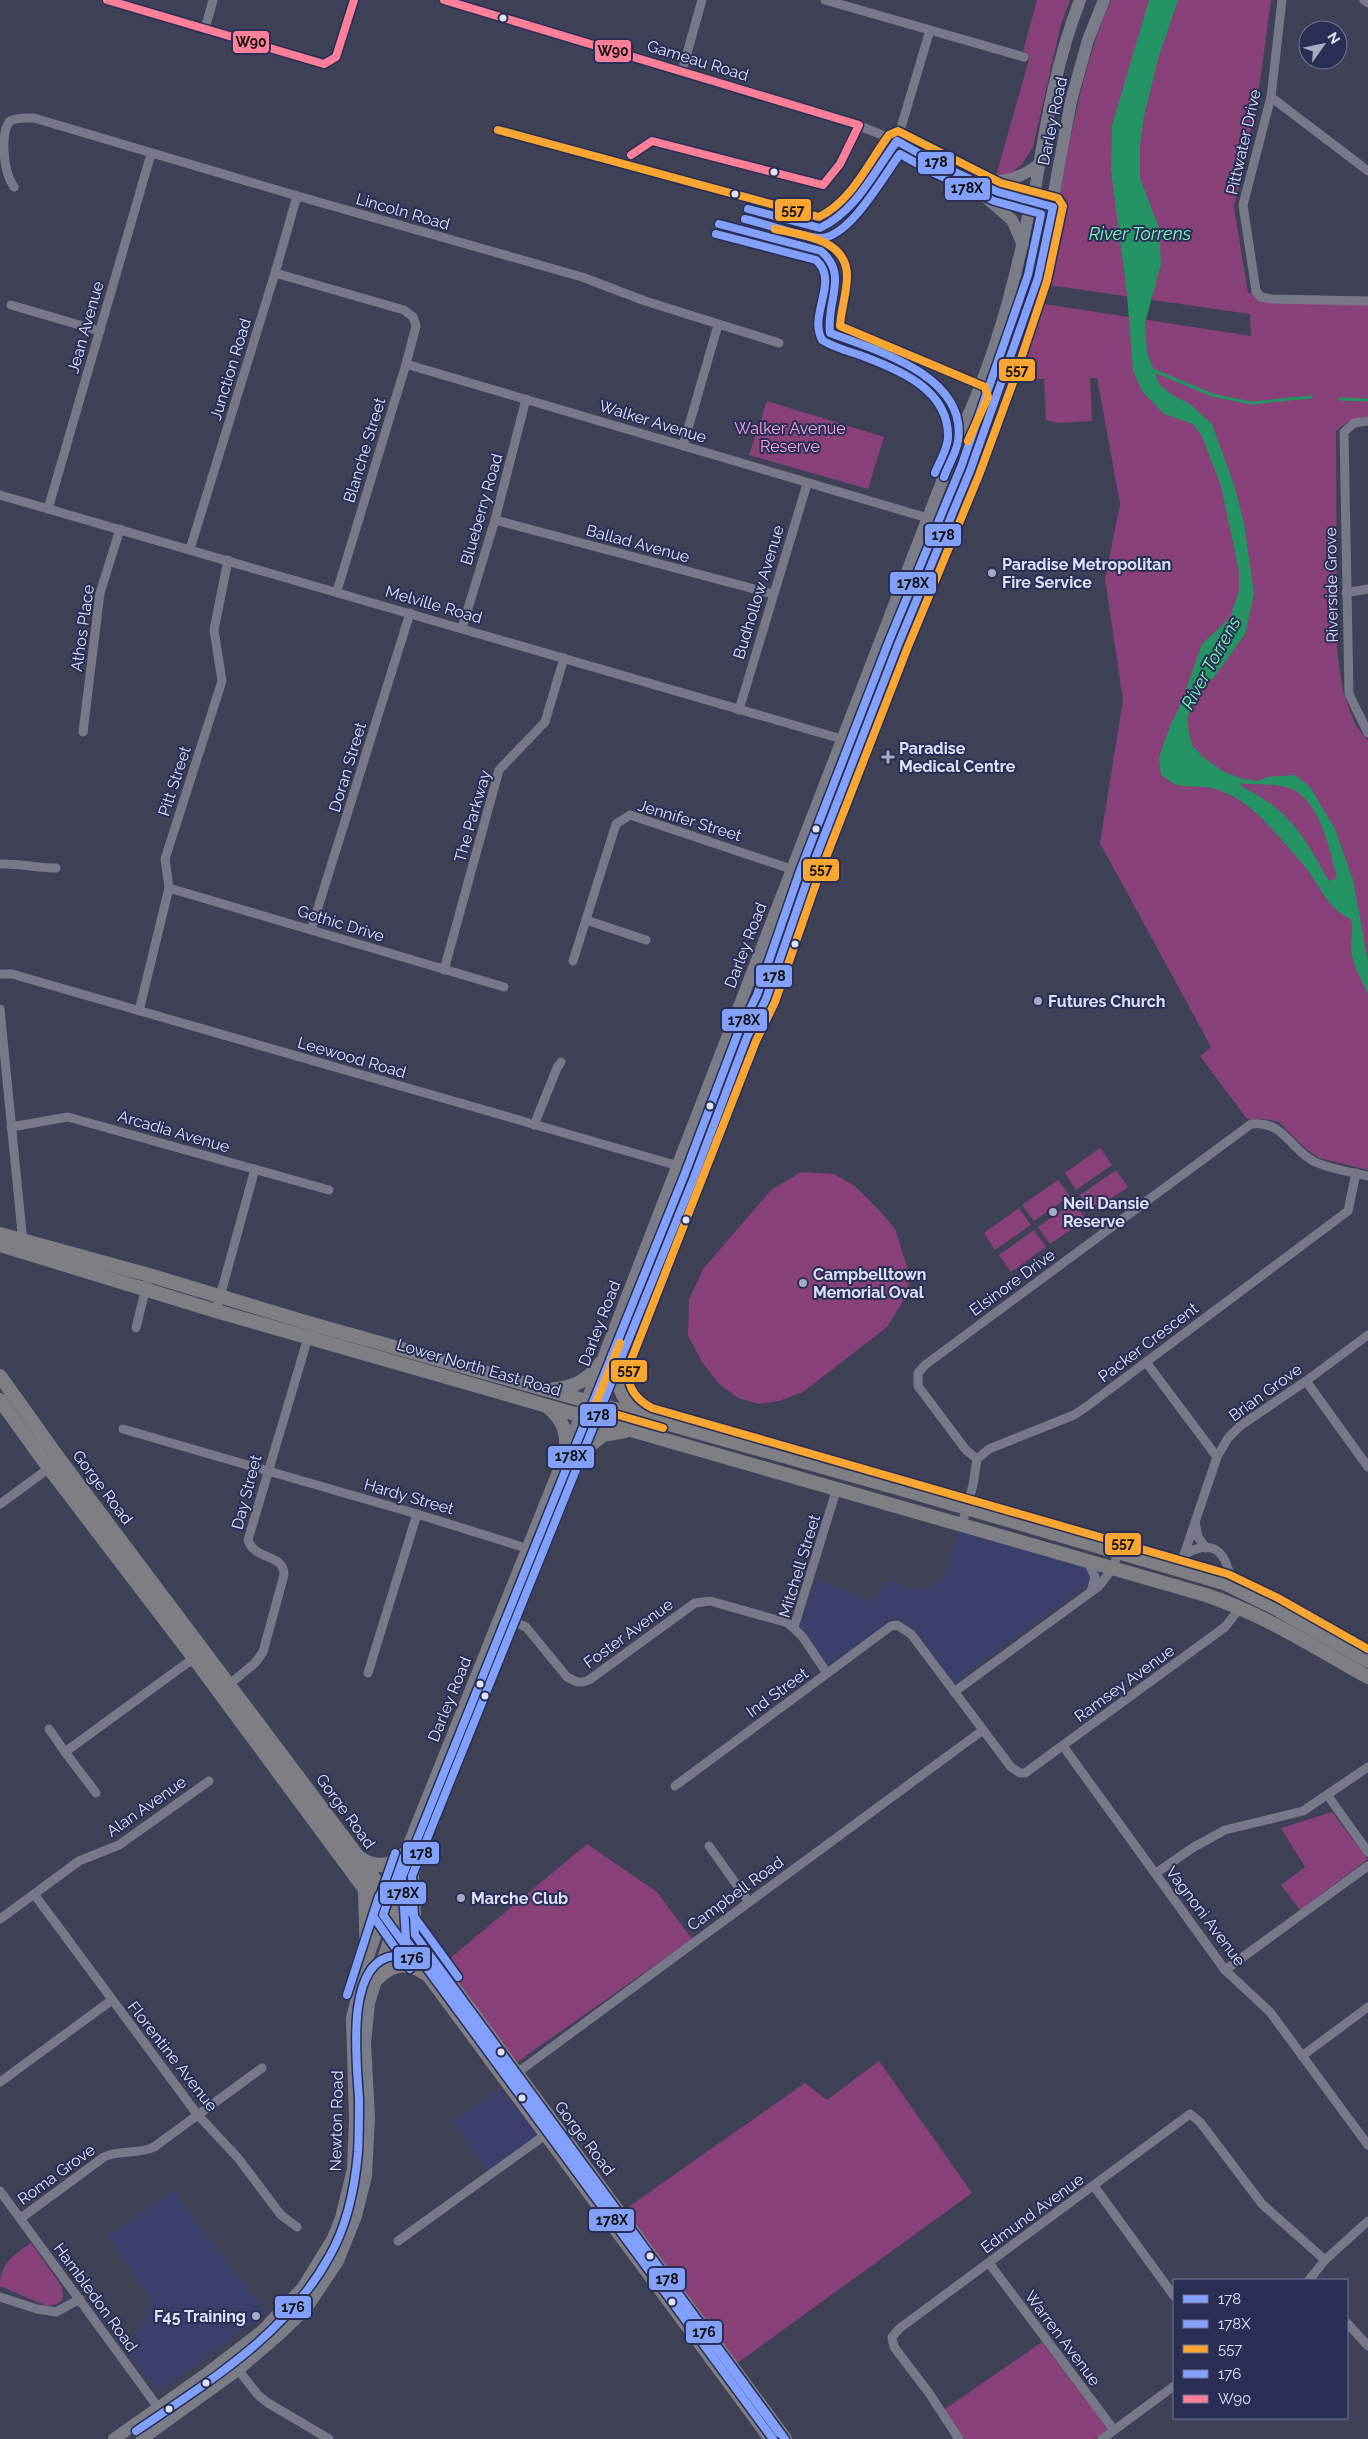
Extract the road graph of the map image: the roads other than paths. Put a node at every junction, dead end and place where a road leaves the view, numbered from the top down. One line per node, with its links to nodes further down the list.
1 (107, 0): 13 (street)
2 (213, 0): 13 (street)
3 (354, 0): 13 (street)
4 (444, 0): 12 (street, Gameau Road)
5 (702, 0): 16 (street)
6 (825, 0): 14 (street)
7 (1080, 0): 21 (main road, Darley Road)
8 (1104, 0): 28 (main road, Darley Road)
9 (1282, 0): 17 (street, Pittwater Drive)
10 (1364, 0): 11 (street)
11 (1368, 3)
12 (474, 4): 16 (street, Gameau Road)
13 (205, 29)
14 (930, 30): 15 (street); 18 (street)
15 (1024, 57)
16 (682, 71): 18 (street, Gameau Road)
17 (1271, 97): 22 (street); 31 (street, Pittwater Drive)
18 (897, 141): 20 (street, Gameau Road)
19 (151, 154): 24 (street, Lincoln Road); 26 (street, Lincoln Road); 34 (street, Jean Avenue)
20 (938, 164): 23 (street, Gameau Road); 25 (street, Gameau Road)
21 (1038, 165): 23 (main road); 27 (main road, Darley Road)
22 (1368, 171)
23 (970, 179): 27 (street, Gameau Road)
24 (14, 187)
25 (982, 194): 27 (street, Gameau Road); 29 (main road)
26 (297, 196): 30 (street, Junction Road); 33 (street, Lincoln Road)
27 (1031, 203): 28 (street, Gameau Road); 29 (main road, Darley Road)
28 (1053, 207): 45 (main road, Darley Road)
29 (1023, 245): 43 (main road, Darley Road)
30 (275, 274): 36 (street, Blanche Street); 47 (street, Junction Road)
31 (1368, 301)
32 (11, 305): 34 (street)
33 (718, 325): 35 (street, Lincoln Road); 39 (street)
34 (100, 331): 42 (street, Jean Avenue)
35 (779, 342)
36 (406, 364): 37 (street, Walker Avenue); 50 (street, Blanche Street)
37 (526, 398): 39 (street, Walker Avenue); 44 (street, Blueberry Road)
38 (1368, 421): 51 (street, Riverside Grove)
39 (683, 446): 40 (street, Walker Avenue)
40 (807, 484): 43 (street, Walker Avenue); 52 (street, Budhollow Avenue)
41 (0, 495): 42 (street, Melville Road)
42 (48, 509): 46 (street, Melville Road)
43 (929, 518): 45 (street, Walker Avenue); 59 (main road, Darley Road)
44 (496, 520): 52 (street, Ballad Avenue); 54 (street, Blueberry Road)
45 (948, 524): 60 (main road, Darley Road)
46 (120, 529): 47 (street, Melville Road); 57 (street, Athos Place)
47 (190, 550): 48 (street, Melville Road)
48 (228, 560): 50 (street, Melville Road); 65 (street, Pitt Street)
49 (1368, 589): 51 (street)
50 (337, 591): 53 (street, Melville Road)
51 (1346, 593): 58 (street, Riverside Grove)
52 (773, 594): 56 (street, Budhollow Avenue)
53 (410, 612): 54 (street, Melville Road); 67 (street, Doran Street)
54 (462, 628): 55 (street, Melville Road)
55 (564, 658): 56 (street, Melville Road); 70 (street, The Parkway)
56 (739, 710): 59 (street, Melville Road)
57 (83, 732)
58 (1368, 733)
59 (842, 740): 60 (street, Melville Road); 63 (main road, Darley Road)
60 (859, 744): 64 (main road, Darley Road)
61 (0, 864): 62 (street)
62 (56, 868)
63 (792, 869): 64 (street, Jennifer Street); 66 (street, Jennifer Street); 79 (main road, Darley Road)
64 (808, 875): 81 (main road, Darley Road)
65 (169, 888): 67 (street, Gothic Drive); 74 (street, Pitt Street)
66 (586, 920): 68 (street); 69 (street, Jennifer Street)
67 (311, 930): 70 (street, Gothic Drive)
68 (646, 940)
69 (573, 961)
70 (444, 970): 72 (street, Gothic Drive)
71 (0, 974): 74 (street, Leewood Road)
72 (504, 987)
73 (0, 1009): 75 (street)
74 (139, 1011): 77 (street, Leewood Road)
75 (1, 1040): 78 (street)
76 (561, 1062): 77 (street)
77 (534, 1125): 79 (street, Leewood Road)
78 (11, 1127): 80 (street, Arcadia Avenue); 87 (street)
79 (677, 1167): 81 (street, Leewood Road); 96 (main road, Darley Road)
80 (255, 1169): 84 (street, Arcadia Avenue); 90 (street)
81 (696, 1172): 95 (main road, Darley Road)
82 (1356, 1173): 83 (street); 97 (street, Packer Crescent); 113 (street, Elsinore Drive)
83 (1368, 1176)
84 (328, 1190)
85 (0, 1234): 87 (main road, Lower North East Road)
86 (0, 1245): 87 (main road, Lower North East Road)
87 (23, 1246): 88 (main road, Lower North East Road); 89 (main road, Lower North East Road)
88 (149, 1275): 89 (street); 90 (main road, Lower North East Road)
89 (145, 1289): 91 (main road, Lower North East Road); 92 (street)
90 (220, 1296): 91 (street); 93 (main road, Lower North East Road)
91 (216, 1310): 93 (main road, Lower North East Road)
92 (136, 1328)
93 (310, 1330): 100 (main road, Lower North East Road); 103 (main road, Lower North East Road); 116 (street, Day Street)
94 (1368, 1335): 99 (street, Brian Grove)
95 (620, 1360): 104 (main road, Darley Road); 106 (main road)
96 (602, 1362): 100 (main road); 102 (main road, Darley Road)
97 (1146, 1362): 112 (street); 113 (street, Packer Crescent)
98 (0, 1376): 114 (main road, Gorge Road)
99 (1306, 1381): 112 (street, Brian Grove); 115 (street)
100 (548, 1389): 102 (main road, Lower North East Road)
101 (0, 1400): 114 (main road, Gorge Road)
102 (587, 1400): 104 (main road, Lower North East Road); 105 (main road, Darley Road)
103 (543, 1404): 105 (main road, Lower North East Road); 111 (main road)
104 (602, 1405): 106 (main road, Lower North East Road); 107 (main road, Darley Road)
105 (581, 1415): 107 (main road, Lower North East Road); 111 (main road, Darley Road)
106 (648, 1417): 119 (main road, Lower North East Road)
107 (596, 1420): 109 (main road, Lower North East Road); 110 (main road, Darley Road)
108 (123, 1429): 116 (street, Hardy Street)
109 (633, 1430): 110 (main road); 117 (main road, Lower North East Road)
110 (583, 1451): 126 (main road, Darley Road)
111 (565, 1454): 123 (main road, Darley Road)
112 (1217, 1457): 121 (street, Brian Grove)
113 (977, 1459): 119 (street)
114 (54, 1464): 118 (street); 138 (main road, Gorge Road); 143 (main road, Gorge Road)
115 (1368, 1467)
116 (267, 1472): 120 (street, Hardy Street); 143 (street, Day Street)
117 (837, 1488): 122 (main road, Lower North East Road); 137 (street, Mitchell Street)
118 (0, 1504)
119 (967, 1508): 122 (street); 125 (main road, Lower North East Road)
120 (417, 1514): 123 (street, Hardy Street); 141 (street)
121 (1195, 1522): 124 (street); 127 (street, Brian Grove)
122 (962, 1524): 128 (main road, Lower North East Road)
123 (528, 1547): 126 (street, Hardy Street); 135 (main road, Darley Road)
124 (1206, 1548): 127 (street); 131 (street)
125 (1118, 1552): 129 (street); 130 (main road, Lower North East Road)
126 (542, 1553): 136 (main road, Darley Road)
127 (1184, 1555): 130 (street, Brian Grove)
128 (1088, 1560): 129 (main road, Lower North East Road); 132 (street)
129 (1113, 1568): 132 (street); 133 (main road, Lower North East Road)
130 (1178, 1570): 131 (main road, Lower North East Road)
131 (1232, 1587): 133 (main road); 139 (main road, Lower North East Road)
132 (1091, 1592): 144 (street)
133 (1206, 1595): 134 (main road, Lower North East Road)
134 (1240, 1608): 142 (main road, Lower North East Road); 147 (street, Ramsey Avenue)
135 (500, 1616): 136 (street, Foster Avenue); 157 (main road, Darley Road)
136 (514, 1621): 137 (street, Foster Avenue); 160 (main road, Darley Road)
137 (794, 1627): 140 (street, Mitchell Street)
138 (194, 1658): 143 (main road, Gorge Road); 148 (street)
139 (1368, 1661)
140 (828, 1673): 144 (street, Ind Street); 151 (street, Ind Street)
141 (368, 1674)
142 (1368, 1677)
143 (225, 1688): 156 (main road, Gorge Road); 161 (main road, Gorge Road)
144 (954, 1692): 146 (street)
145 (49, 1730): 148 (street)
146 (983, 1730): 147 (street, Ramsey Avenue); 164 (street, Campbell Road)
147 (1063, 1746): 159 (street, Vagnoni Avenue)
148 (65, 1752): 152 (street)
149 (1368, 1767): 153 (street)
150 (209, 1781): 162 (street, Alan Avenue)
151 (675, 1786)
152 (96, 1794)
153 (1328, 1796): 155 (street); 159 (street)
154 (709, 1846): 164 (street)
155 (1368, 1852)
156 (356, 1854): 157 (main road); 163 (main road, Gorge Road)
157 (405, 1854): 163 (main road, Darley Road)
158 (1368, 1866): 171 (street)
159 (1156, 1873): 171 (street, Vagnoni Avenue)
160 (412, 1876): 165 (main road, Darley Road); 169 (main road)
161 (365, 1890): 166 (main road, Gorge Road); 170 (main road)
162 (34, 1894): 167 (street, Alan Avenue); 174 (street, Florentine Avenue)
163 (389, 1899): 165 (main road, Gorge Road); 166 (main road, Darley Road)
164 (749, 1902): 178 (street, Campbell Road)
165 (398, 1912): 168 (main road, Darley Road); 169 (main road, Gorge Road)
166 (383, 1915): 168 (main road, Gorge Road); 170 (main road, Newton Road)
167 (0, 1919)
168 (393, 1929): 172 (main road, Gorge Road); 173 (main road, Newton Road)
169 (416, 1935): 178 (main road, Gorge Road)
170 (368, 1960): 201 (main road, Newton Road)
171 (1225, 1970): 176 (street, Vagnoni Avenue)
172 (428, 1977): 173 (main road); 178 (main road, Gorge Road)
173 (378, 1978): 202 (main road, Newton Road)
174 (112, 2000): 179 (street); 180 (street, Florentine Avenue)
175 (1368, 2007): 176 (street)
176 (1302, 2056): 182 (street, Vagnoni Avenue)
177 (262, 2068): 180 (street, Roma Grove)
178 (510, 2077): 181 (main road, Gorge Road)
179 (0, 2082)
180 (197, 2114): 186 (street, Roma Grove); 189 (street, Florentine Avenue)
181 (550, 2131): 185 (main road, Gorge Road); 187 (main road, Gorge Road); 190 (street)
182 (1368, 2145)
183 (1094, 2186): 191 (street, Edmund Avenue); 192 (street, Edmund Avenue); 196 (street)
184 (0, 2191): 186 (street, Hambledon Road)
185 (608, 2198): 187 (main road); 194 (main road, Gorge Road)
186 (21, 2218): 198 (street, Hambledon Road)
187 (606, 2218): 193 (main road, Gorge Road)
188 (1368, 2221): 191 (street)
189 (297, 2227)
190 (398, 2241)
191 (1326, 2260): 195 (street)
192 (989, 2263): 206 (street, Warren Avenue); 212 (street, Edmund Avenue)
193 (648, 2275): 194 (main road); 208 (main road, Gorge Road)
194 (665, 2276): 208 (main road, Gorge Road)
195 (1310, 2279)
196 (1173, 2295)
197 (0, 2298): 198 (street)
198 (80, 2299): 204 (street, Hambledon Road)
199 (1348, 2324): 200 (street)
200 (1368, 2346)
201 (228, 2357): 202 (street); 204 (main road, Newton Road)
202 (238, 2370): 205 (main road, Newton Road); 207 (street)
203 (1173, 2387): 206 (street)
204 (158, 2407): 205 (street, Hambledon Road); 209 (main road, Newton Road)
205 (168, 2421): 210 (main road, Newton Road)
206 (1114, 2430): 213 (street)
207 (312, 2435): 211 (street)
208 (773, 2436)
209 (114, 2439)
210 (142, 2439)
211 (329, 2439)
212 (959, 2439)
213 (1102, 2439)

